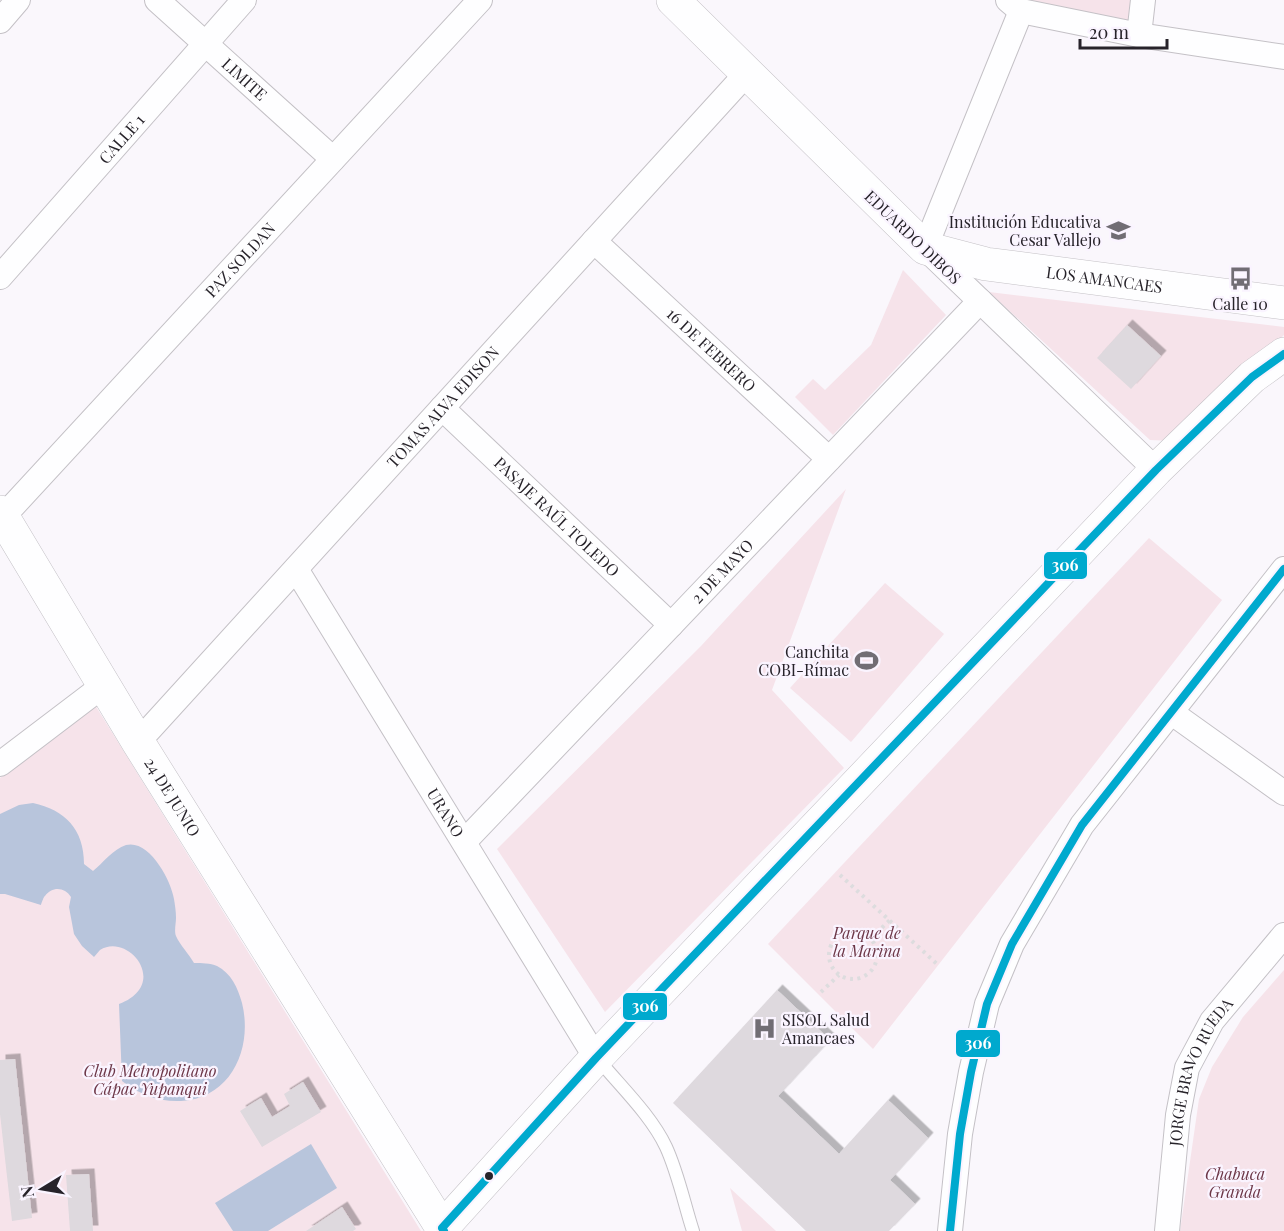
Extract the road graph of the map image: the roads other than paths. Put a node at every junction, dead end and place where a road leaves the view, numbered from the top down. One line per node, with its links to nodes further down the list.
1 (18, 0): 8 (street)
2 (157, 0): 10 (street, LIMITE)
3 (244, 0): 10 (street, CALLE 1)
4 (480, 0): 13 (street, PAZ SOLDAN)
5 (673, 0): 12 (street, EDUARDO DIBOS)
6 (1143, 0): 9 (street)
7 (1015, 5): 9 (street); 15 (street)
8 (0, 21)
9 (1139, 34): 11 (street)
10 (206, 43): 13 (street, LIMITE); 16 (street, CALLE 1)
11 (1284, 57)
12 (747, 73): 14 (street, TOMAS ALVA EDISON); 15 (street, EDUARDO DIBOS)
13 (333, 159): 23 (street, PAZ SOLDAN)
14 (594, 241): 20 (street, TOMAS ALVA EDISON); 21 (street, 16 DE FEBRERO)
15 (925, 248): 17 (street, EDUARDO DIBOS); 18 (street, LOS AMANCAES)
16 (0, 277)
17 (980, 301): 21 (street, 2 DE MAYO); 22 (street, EDUARDO DIBOS)
18 (1284, 303)
19 (1284, 354): 22 (street)
20 (442, 408): 24 (street, TOMAS ALVA EDISON); 26 (street, PASAJE RAÚL TOLEDO)
21 (829, 459): 26 (street, 2 DE MAYO)
22 (1156, 470): 34 (street)
23 (1, 516): 27 (street, 24 DE JUNIO)
24 (296, 569): 29 (street, TOMAS ALVA EDISON); 32 (street, URANO)
25 (1284, 569): 28 (street)
26 (671, 625): 32 (street, 2 DE MAYO)
27 (104, 685): 29 (street, 24 DE JUNIO); 30 (street)
28 (1172, 712): 31 (street); 37 (street)
29 (138, 742): 35 (street, 24 DE JUNIO)
30 (0, 764)
31 (1284, 793)
32 (464, 842): 34 (street, URANO)
33 (1284, 935): 38 (street, JORGE BRAVO RUEDA)
34 (596, 1058): 35 (street); 36 (lane)
35 (443, 1229)
36 (693, 1231)
37 (950, 1231)
38 (1167, 1231)

